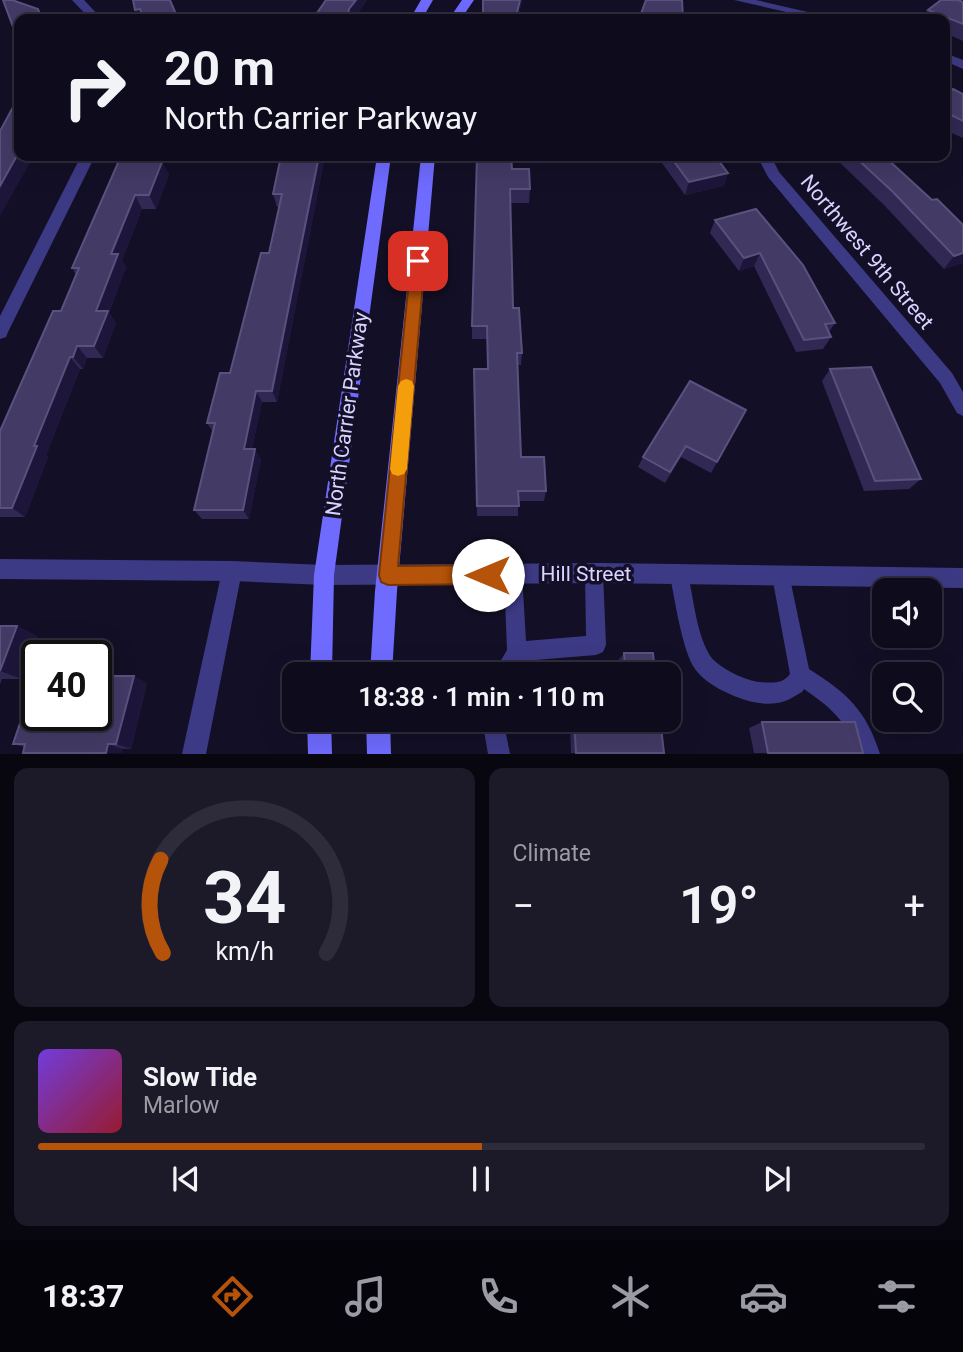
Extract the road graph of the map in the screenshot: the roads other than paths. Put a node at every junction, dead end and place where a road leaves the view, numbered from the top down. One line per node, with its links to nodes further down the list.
1 (739, 3): 2 (street)
2 (803, 14)
3 (86, 161): 7 (street)
4 (383, 161): 13 (main road, North Carrier Parkway)
5 (428, 161): 14 (main road)
6 (766, 161): 8 (street, Northwest 9th Street)
7 (0, 332)
8 (963, 408)
9 (0, 569): 10 (street, Hill Street)
10 (232, 571): 13 (street, Hill Street); 26 (street)
11 (594, 573): 12 (street, Hill Street); 15 (street, Hill Street); 18 (lane)
12 (513, 574): 14 (street, Hill Street); 18 (lane)
13 (324, 575): 14 (street, Hill Street); 19 (main road, North Carrier Parkway)
14 (388, 575): 20 (main road)
15 (679, 575): 16 (street, Hill Street); 22 (lane)
16 (781, 576): 17 (street, Hill Street); 22 (lane)
17 (963, 578)
18 (517, 652): 21 (lane)
19 (321, 662)
20 (382, 662)
21 (511, 662)
22 (800, 675): 30 (lane)
23 (319, 732): 27 (main road)
24 (378, 732): 28 (main road)
25 (495, 732): 29 (lane)
26 (194, 754)
27 (320, 754)
28 (379, 754)
29 (499, 754)
30 (869, 754)

